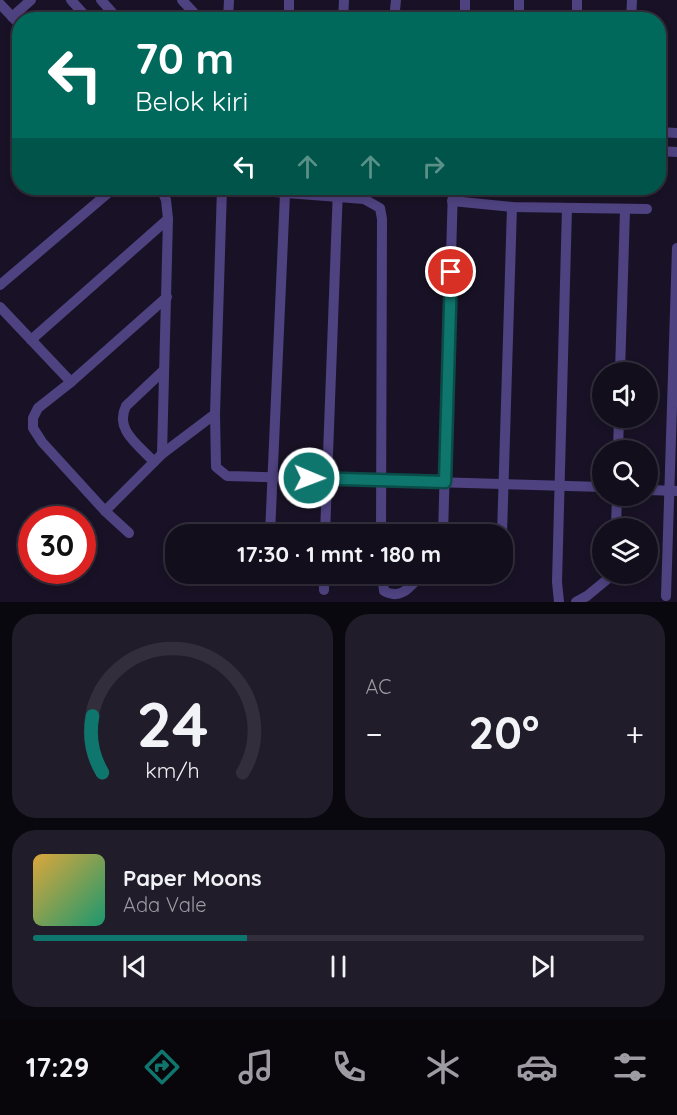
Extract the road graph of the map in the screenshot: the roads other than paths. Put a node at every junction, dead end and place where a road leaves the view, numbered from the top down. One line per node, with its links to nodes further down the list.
1 (71, 0): 5 (street)
2 (101, 0): 6 (street)
3 (182, 0): 7 (street)
4 (0, 4): 8 (street)
5 (82, 12)
6 (112, 12)
7 (193, 12)
8 (12, 17)
9 (106, 195): 23 (street)
10 (164, 195): 21 (street)
11 (222, 195): 30 (street)
12 (285, 195): 32 (street)
13 (338, 195): 33 (street)
14 (347, 195): 34 (street)
15 (452, 195): 16 (street)
16 (452, 201): 17 (street); 35 (street)
17 (512, 207): 18 (street); 36 (street)
18 (567, 208): 20 (street); 37 (street)
19 (647, 209): 20 (street)
20 (625, 210): 27 (street)
21 (168, 219): 24 (street); 26 (street)
22 (677, 248): 40 (street)
23 (0, 285)
24 (166, 297): 28 (street); 29 (street)
25 (0, 307): 26 (street)
26 (31, 340): 29 (street)
27 (620, 362)
28 (165, 370): 31 (street); 31 (street)
29 (71, 382): 41 (street)
30 (215, 414): 31 (street); 32 (street)
31 (158, 458): 41 (street)
32 (273, 478): 33 (street); 42 (street)
33 (327, 478): 34 (street); 43 (street)
34 (381, 481): 35 (street); 44 (street)
35 (445, 482): 36 (street); 45 (street)
36 (504, 484): 37 (street); 46 (street)
37 (560, 487): 38 (street); 54 (street)
38 (592, 487)
39 (658, 490): 40 (street)
40 (674, 491): 53 (street)
41 (105, 510): 47 (street)
42 (271, 524)
43 (325, 524)
44 (381, 524)
45 (444, 524)
46 (502, 524)
47 (129, 533)
48 (324, 584): 52 (street)
49 (383, 584): 50 (street)
50 (411, 584)
51 (602, 584): 55 (street)
52 (324, 590)
53 (666, 596)
54 (559, 602)
55 (576, 602)

